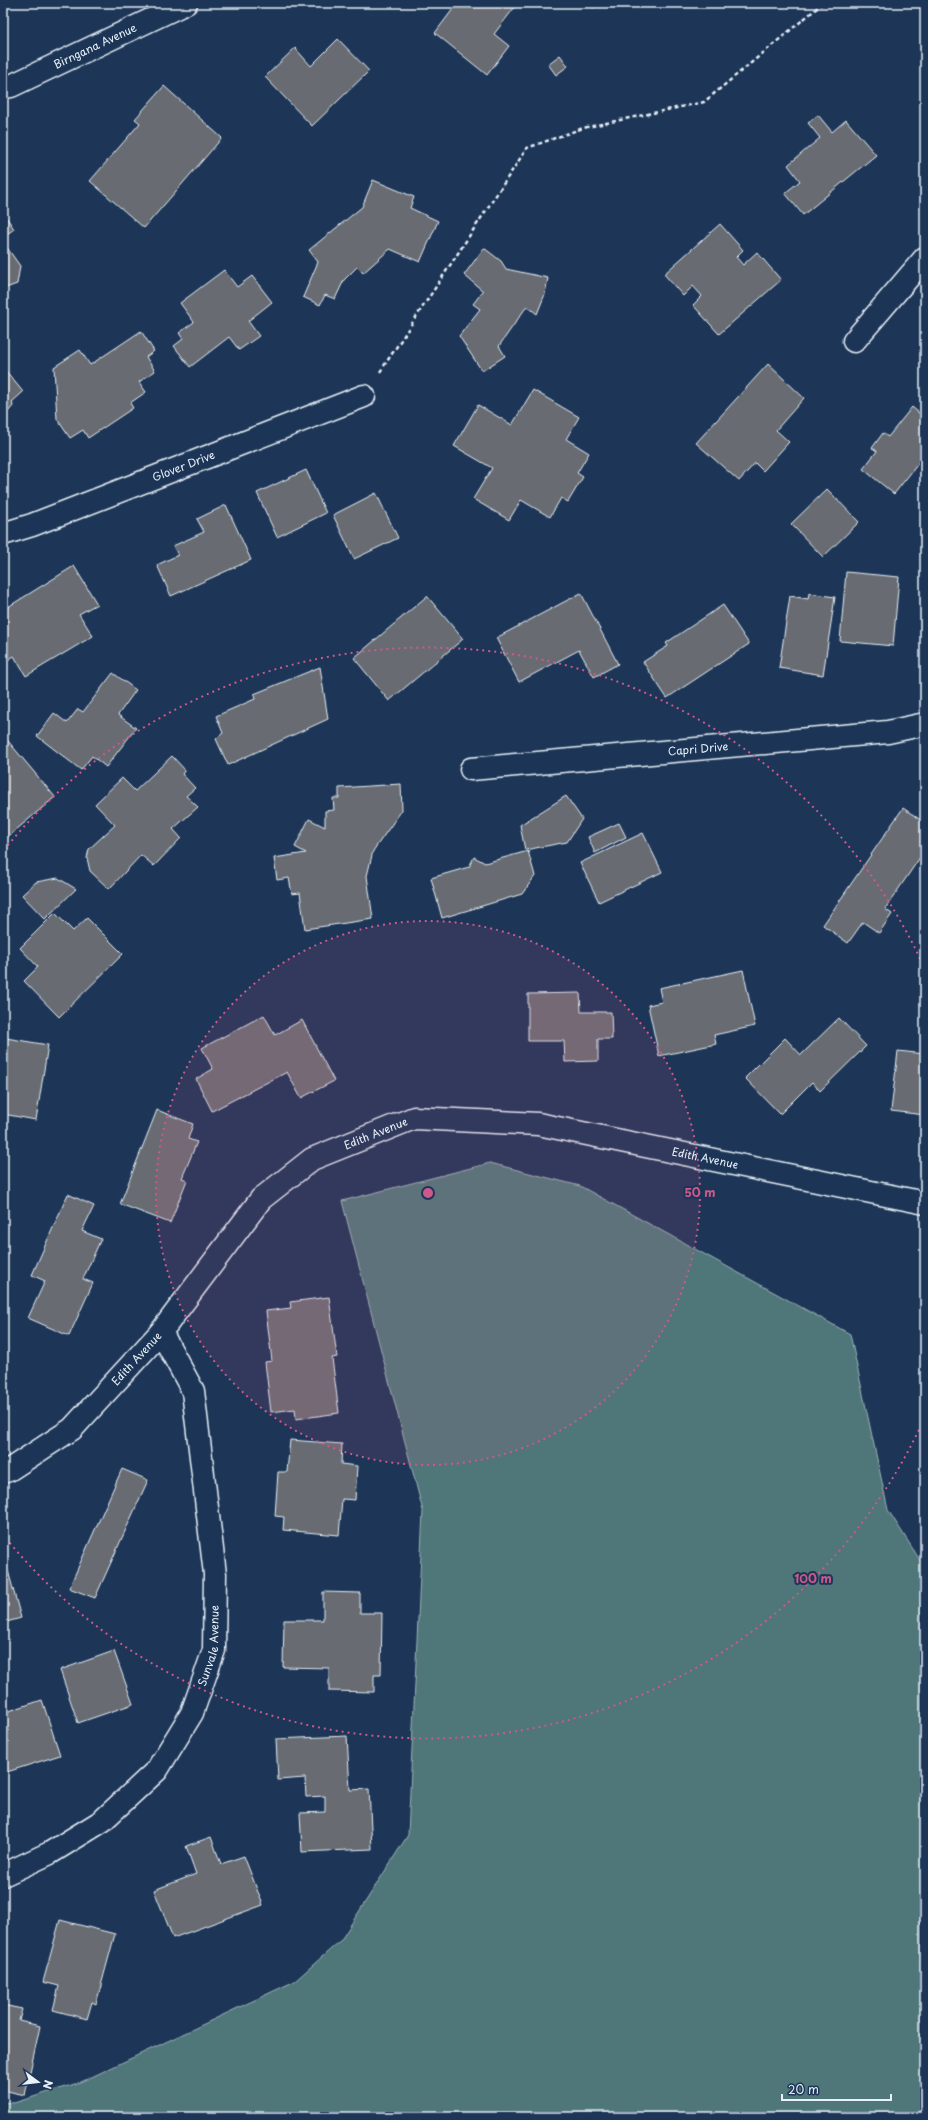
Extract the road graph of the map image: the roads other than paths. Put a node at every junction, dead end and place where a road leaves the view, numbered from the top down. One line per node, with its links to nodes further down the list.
1 (186, 3): 2 (street, Birngana Avenue)
2 (3, 87)
3 (925, 258): 4 (street)
4 (854, 341)
5 (364, 396): 6 (street, Glover Drive)
6 (3, 534)
7 (925, 724): 8 (street, Capri Drive)
8 (471, 768)
9 (925, 1204): 10 (street, Edith Avenue)
10 (161, 1332): 11 (street, Edith Avenue); 12 (street, Sunvale Avenue)
11 (3, 1472)
12 (3, 1875)

